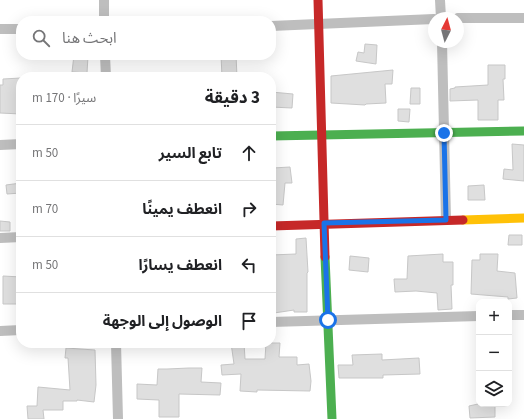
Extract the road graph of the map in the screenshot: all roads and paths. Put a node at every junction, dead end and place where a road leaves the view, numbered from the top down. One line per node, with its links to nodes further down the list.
1 (104, 0): 5 (street)
2 (318, 0): 9 (street)
3 (440, 0): 4 (street)
4 (441, 12)
5 (104, 16)
6 (464, 18): 7 (street)
7 (524, 18)
8 (428, 19): 9 (street)
9 (319, 24): 10 (street); 18 (street)
10 (276, 26)
11 (0, 29): 12 (street)
12 (16, 29)
13 (442, 48): 17 (street)
14 (105, 60): 15 (street)
15 (106, 72)
16 (524, 131): 17 (street)
17 (444, 133): 18 (street); 23 (street)
18 (322, 134): 19 (street); 24 (street)
19 (276, 136)
20 (16, 144): 21 (street)
21 (0, 145)
22 (524, 218): 23 (street)
23 (446, 220): 24 (street)
24 (324, 223): 25 (street); 31 (street)
25 (276, 226)
26 (16, 237): 27 (street)
27 (0, 238)
28 (512, 315): 29 (street)
29 (524, 315)
30 (476, 316): 31 (street)
31 (328, 320): 32 (street); 37 (street)
32 (276, 322)
33 (16, 330): 34 (street)
34 (0, 331)
35 (116, 348): 36 (street)
36 (118, 419)
37 (332, 419)

